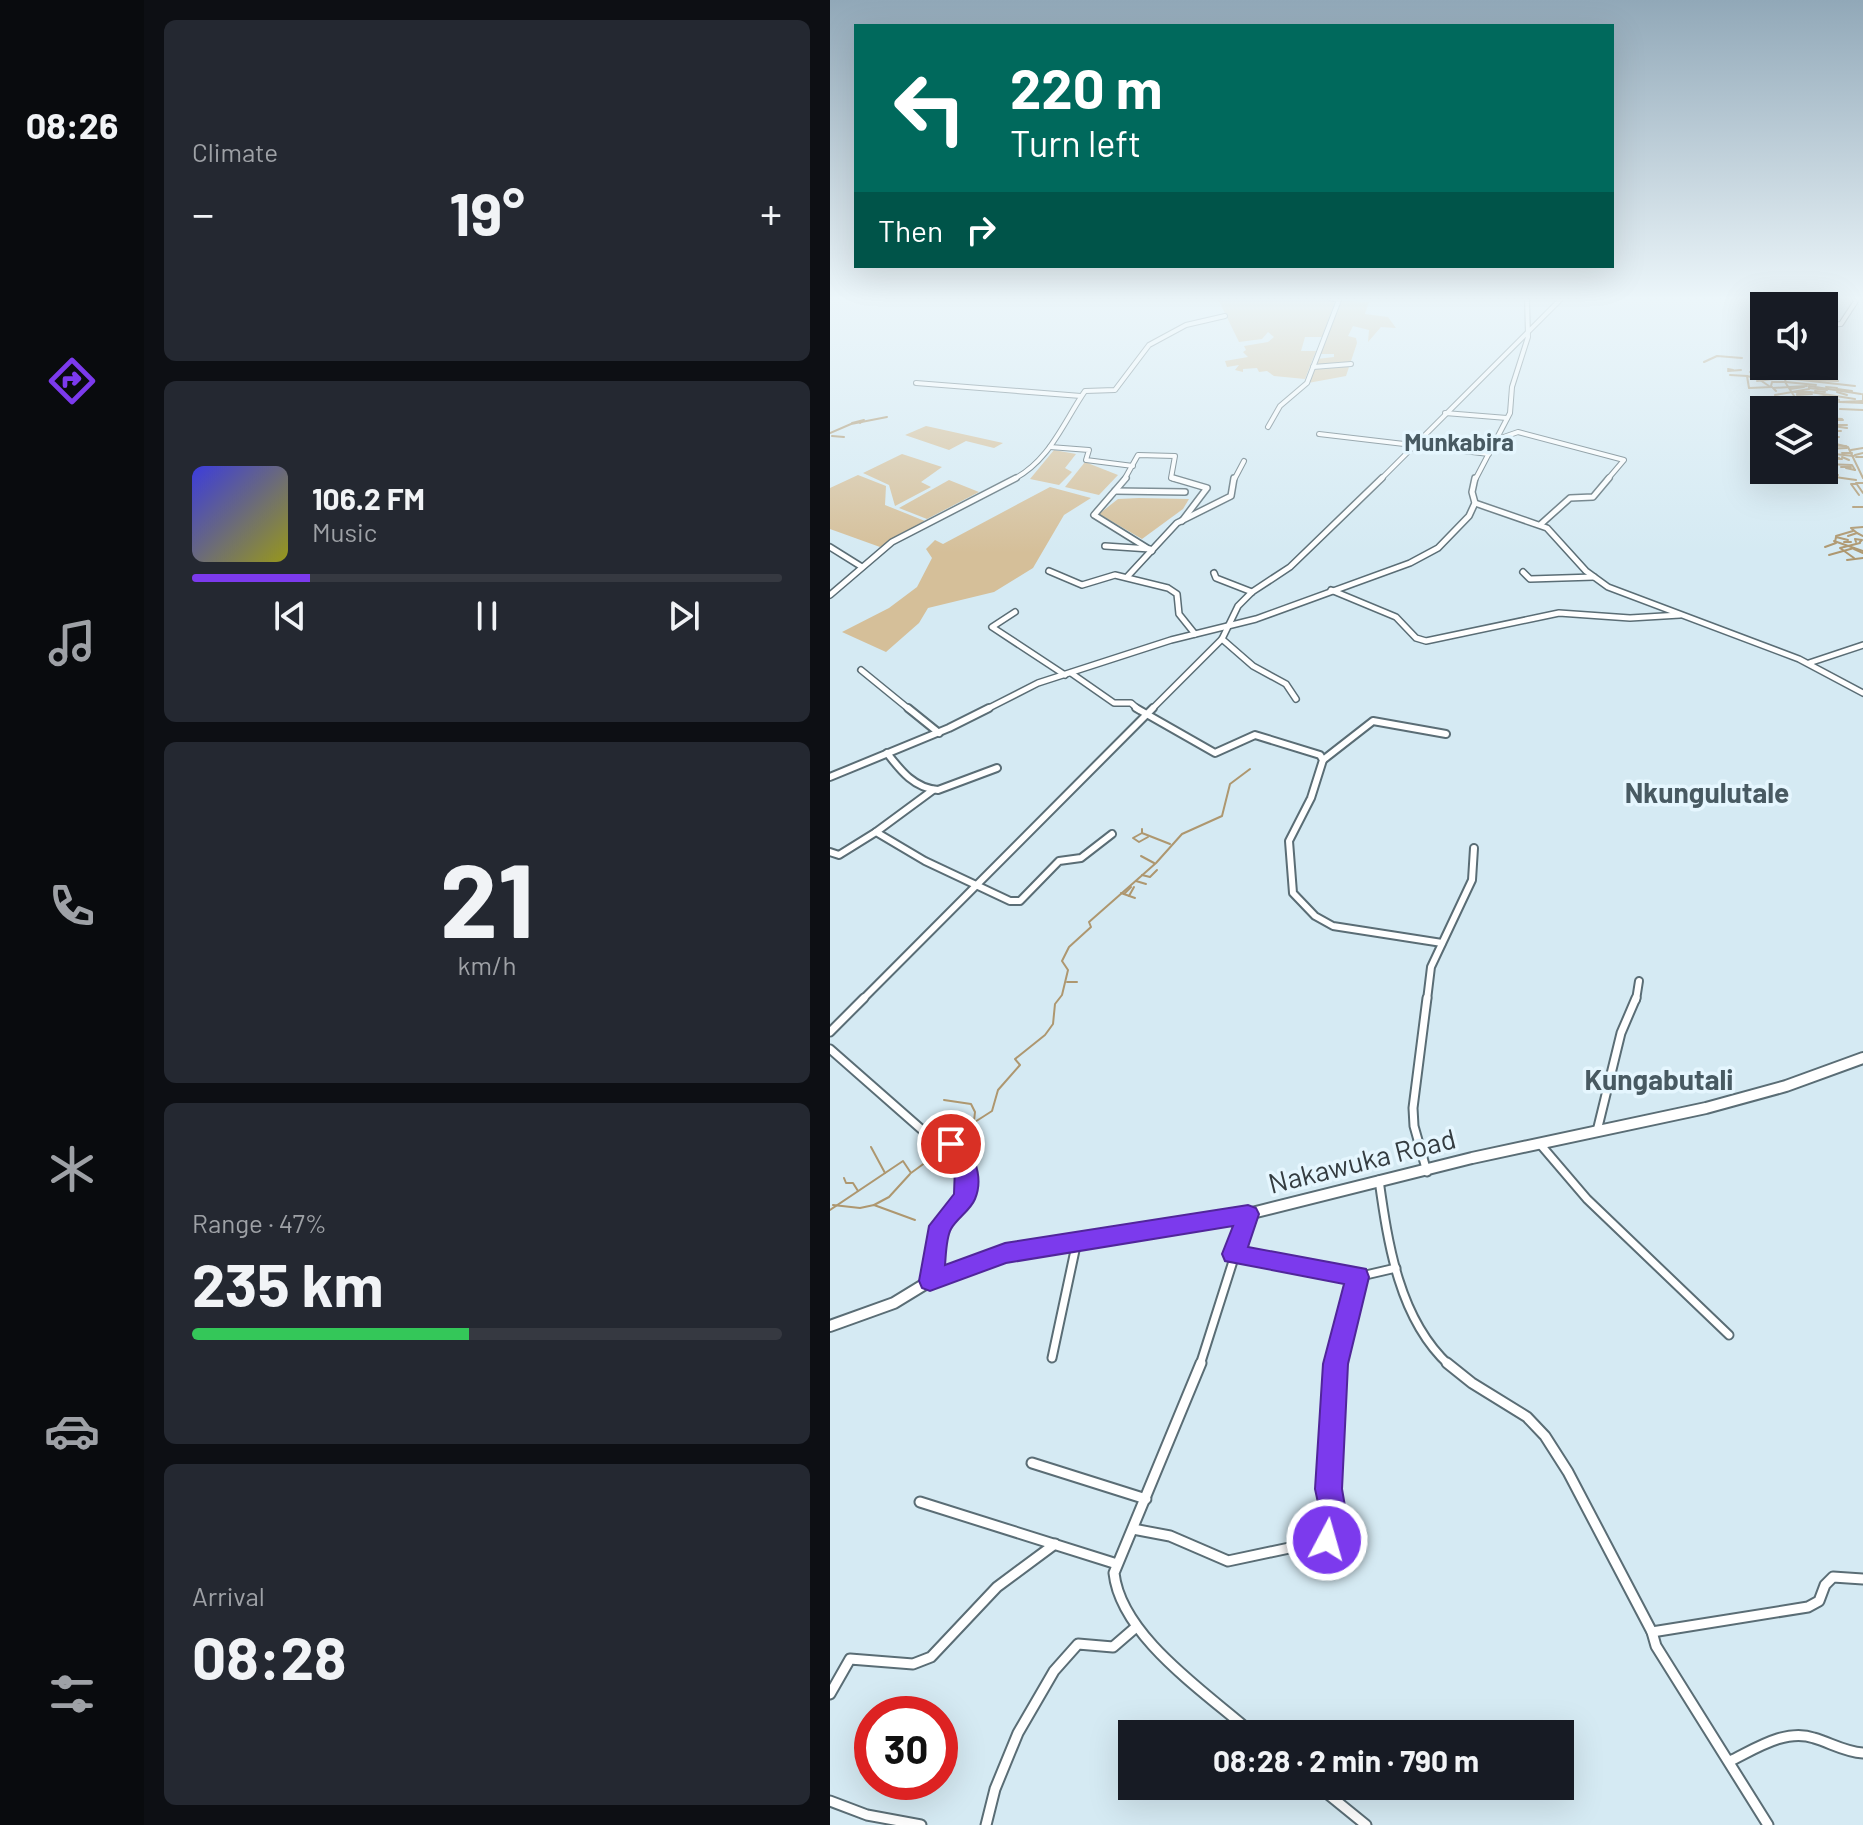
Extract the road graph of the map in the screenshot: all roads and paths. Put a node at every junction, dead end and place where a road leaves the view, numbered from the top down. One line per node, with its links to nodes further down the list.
1 (1122, 382): 6 (street)
2 (1306, 382): 9 (street)
3 (1477, 382): 7 (street)
4 (1513, 382): 8 (street)
5 (916, 383): 6 (street)
6 (1081, 396): 13 (street)
7 (1445, 413): 8 (street); 12 (street)
8 (1507, 418): 11 (street)
9 (1268, 427)
10 (1319, 434): 12 (street)
11 (1498, 439): 14 (street); 21 (street)
12 (1415, 444): 14 (street); 32 (street)
13 (1050, 447): 16 (street); 25 (street)
14 (1489, 454): 19 (street)
15 (1244, 461): 20 (street)
16 (1133, 466): 17 (street); 20 (street)
17 (1115, 491): 18 (street); 24 (street)
18 (1185, 492)
19 (1475, 503): 21 (street); 31 (street)
20 (1182, 521): 24 (street)
21 (1541, 524): 30 (street)
22 (1105, 546): 24 (street)
23 (830, 547): 25 (street)
24 (1151, 550): 29 (street)
25 (862, 567): 33 (street)
26 (1049, 571): 29 (street)
27 (1523, 572): 30 (street)
28 (1214, 573): 32 (street)
29 (1127, 577): 37 (street)
30 (1594, 577): 35 (street)
31 (1331, 590): 35 (street); 36 (street)
32 (1252, 592): 36 (street)
33 (830, 595)
34 (1015, 612): 42 (street)
35 (1685, 614): 40 (street)
36 (1231, 626): 37 (street); 38 (street)
37 (1195, 634): 42 (street)
38 (1222, 639): 44 (street); 45 (street)
39 (1863, 645): 40 (street)
40 (1809, 663): 43 (street)
41 (861, 670): 46 (street)
42 (1068, 674): 45 (street); 46 (street)
43 (1863, 693)
44 (1296, 699)
45 (1144, 715): 49 (street); 57 (street)
46 (939, 733): 48 (street)
47 (1446, 734): 49 (street)
48 (887, 753): 51 (street); 52 (street)
49 (1323, 760): 58 (street)
50 (997, 768): 52 (street)
51 (830, 777)
52 (933, 790): 53 (street)
53 (876, 832): 56 (street); 57 (street)
54 (1112, 834): 57 (street)
55 (1474, 848): 58 (street)
56 (830, 852)
57 (976, 885): 60 (street)
58 (1442, 943): 65 (street)
59 (1639, 981): 63 (street)
60 (830, 1032)
61 (830, 1049): 72 (street)
62 (1863, 1058): 63 (main road, Nakawuka Road)
63 (1597, 1131): 64 (main road, Nakawuka Road)
64 (1540, 1144): 65 (main road, Nakawuka Road); 74 (street)
65 (1427, 1172): 66 (main road, Nakawuka Road)
66 (1379, 1180): 67 (main road, Nakawuka Road); 70 (street)
67 (1248, 1214): 68 (main road, Nakawuka Road); 69 (street)
68 (1077, 1241): 72 (main road, Nakawuka Road); 75 (street)
69 (1234, 1254): 71 (street); 77 (street)
70 (1396, 1268): 71 (street); 84 (street)
71 (1357, 1277): 79 (street)
72 (930, 1281): 73 (main road, Nakawuka Road)
73 (830, 1326)
74 (1729, 1335)
75 (1052, 1358)
76 (1032, 1463): 77 (street)
77 (1146, 1499): 79 (street)
78 (920, 1502): 80 (street)
79 (1133, 1529): 81 (street)
80 (1055, 1544): 81 (street); 85 (street)
81 (1117, 1564): 83 (street)
82 (1863, 1579): 84 (street)
83 (1135, 1628): 86 (street); 92 (street)
84 (1652, 1632): 88 (street)
85 (830, 1694)
86 (1237, 1720)
87 (1863, 1753): 88 (street)
88 (1730, 1761): 94 (street)
89 (1335, 1800): 93 (street)
90 (830, 1801): 91 (street)
91 (921, 1825)
92 (986, 1825)
93 (1366, 1825)
94 (1768, 1825)

